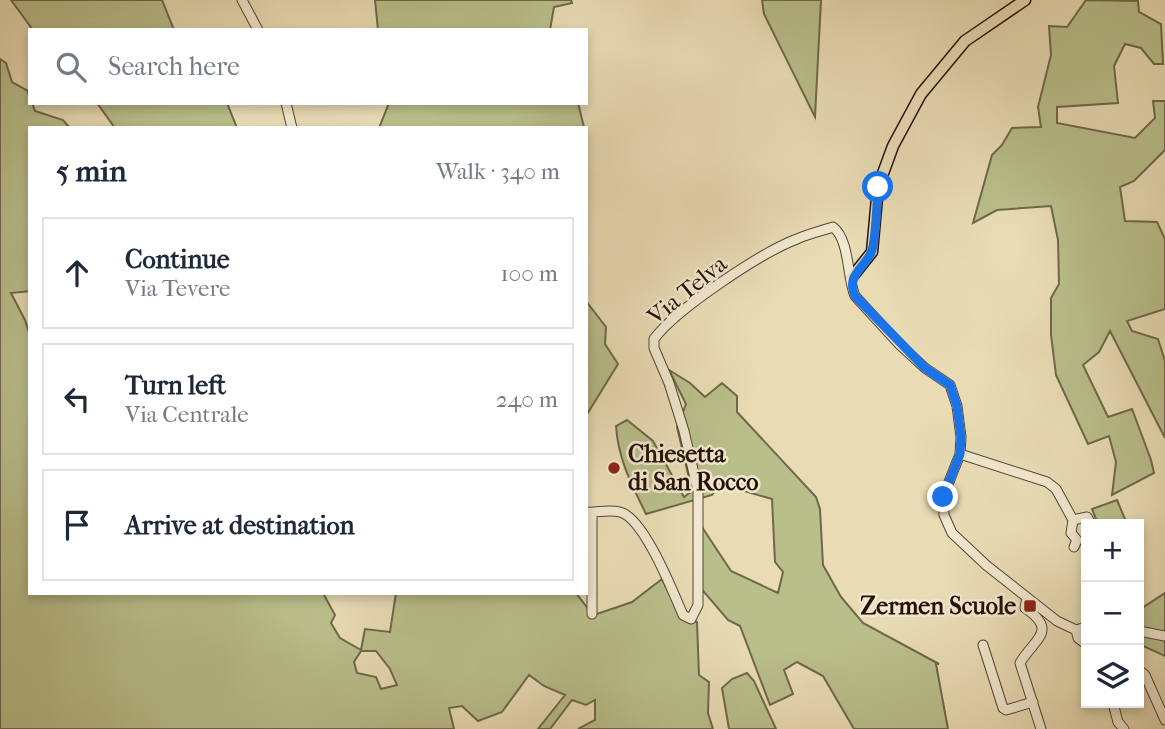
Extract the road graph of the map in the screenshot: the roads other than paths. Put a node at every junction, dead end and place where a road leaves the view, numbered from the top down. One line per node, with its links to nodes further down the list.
1 (242, 0): 3 (street)
2 (1026, 0): 6 (main road)
3 (257, 28)
4 (286, 105): 5 (street)
5 (292, 126)
6 (852, 277): 7 (street); 8 (street, Via Telva)
7 (960, 454): 10 (street); 12 (street)
8 (589, 513): 13 (street, Via Telva)
9 (1088, 519): 10 (street)
10 (1073, 520): 11 (street)
11 (1074, 547)
12 (1027, 598): 14 (street); 19 (street)
13 (592, 614)
14 (1081, 629)
15 (1144, 632): 16 (street)
16 (1165, 636)
17 (983, 645): 19 (street)
18 (1144, 674): 21 (street)
19 (1033, 702): 22 (street)
20 (1114, 708): 23 (street)
21 (1165, 720)
22 (1041, 729)
23 (1124, 729)

